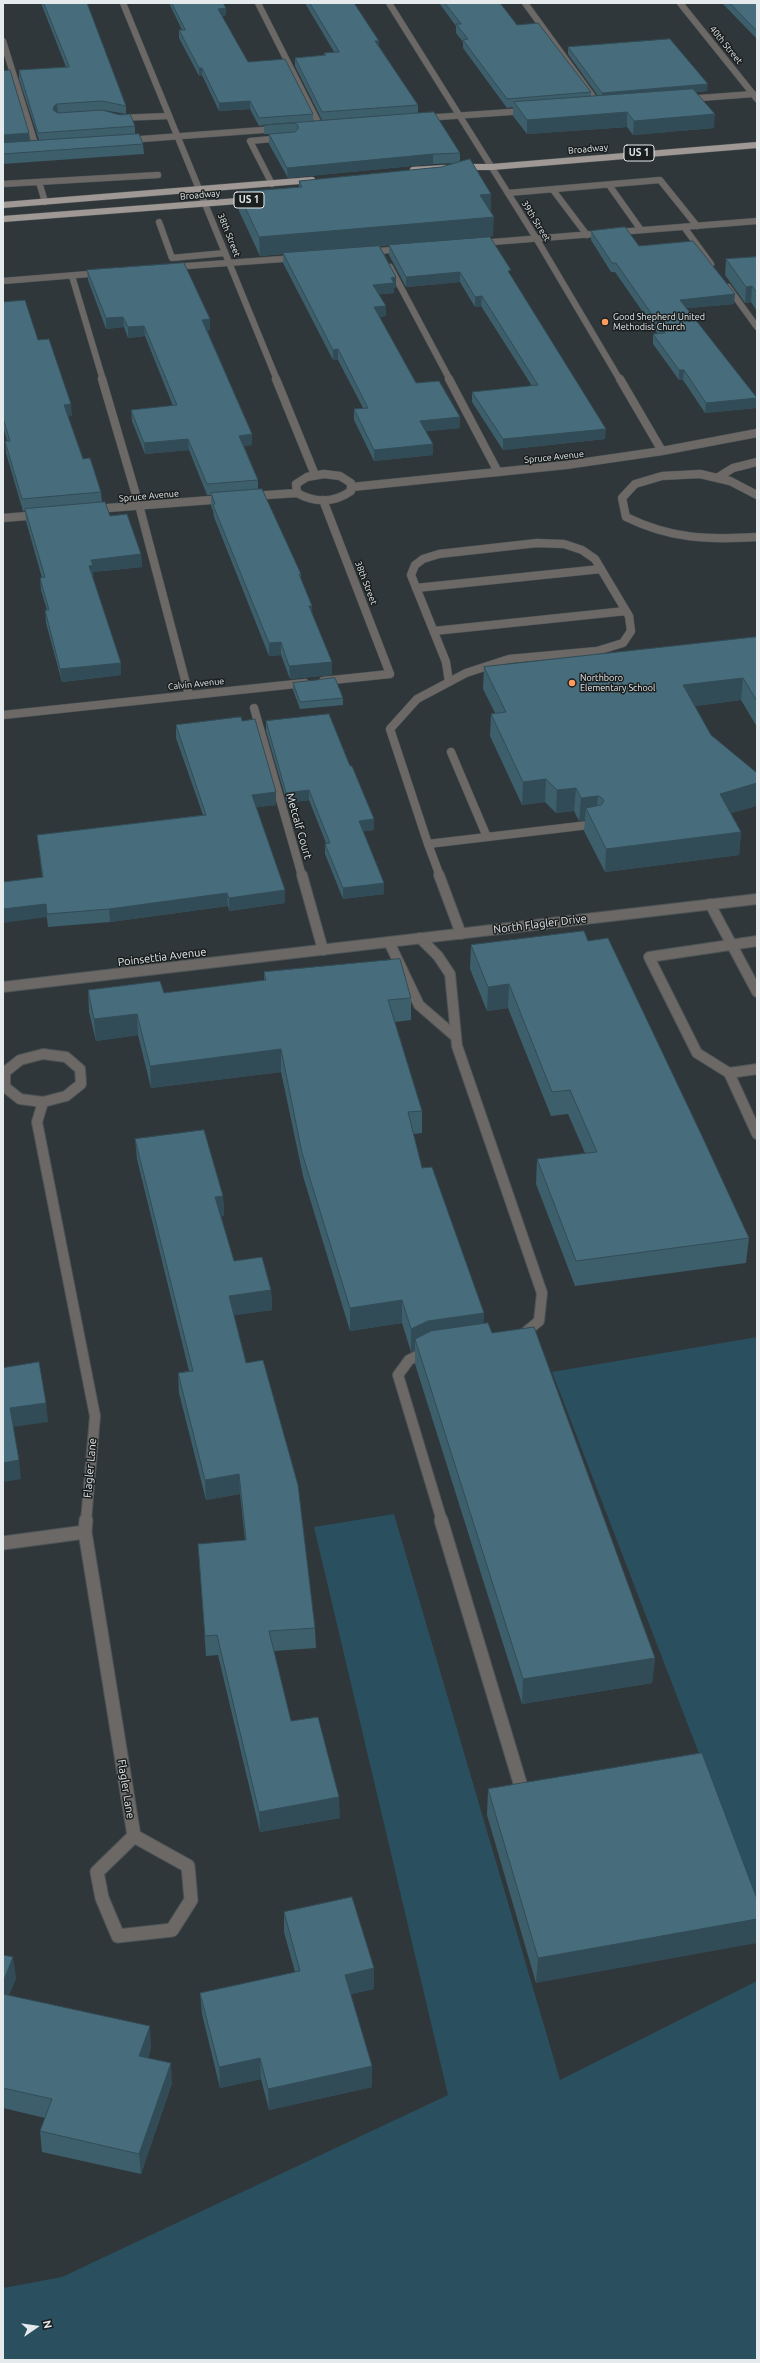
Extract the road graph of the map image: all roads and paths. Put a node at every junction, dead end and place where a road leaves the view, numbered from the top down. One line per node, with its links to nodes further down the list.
1 (123, 3): 15 (street, 38th Street)
2 (258, 3): 20 (street)
3 (389, 3): 16 (street, 39th Street)
4 (525, 3): 11 (street)
5 (680, 3): 7 (street, 40th Street)
6 (3, 41): 26 (street)
7 (753, 94): 8 (street); 9 (street, 40th Street)
8 (677, 99)
9 (757, 99)
10 (607, 104): 11 (street)
11 (600, 105): 12 (street)
12 (592, 106)
13 (528, 110): 16 (street)
14 (109, 115): 15 (street)
15 (169, 116): 22 (street, 38th Street)
16 (460, 116): 17 (street); 27 (street, 39th Street)
17 (418, 119)
18 (328, 125): 20 (street)
19 (313, 126): 20 (street)
20 (320, 126)
21 (283, 129): 22 (street)
22 (178, 137): 24 (street); 36 (street, 38th Street)
23 (287, 138): 34 (street)
24 (120, 141)
25 (757, 145): 27 (main road, Broadway / US 1)
26 (43, 146)
27 (492, 167): 28 (main road, Broadway / US 1); 30 (main road, Broadway / US 1); 38 (street, 39th Street)
28 (409, 170)
29 (158, 175): 32 (street)
30 (462, 175)
31 (318, 180): 34 (main road, Broadway / US 1)
32 (39, 182): 33 (street); 40 (street)
33 (3, 184)
34 (272, 184): 36 (main road, Broadway / US 1)
35 (609, 185): 37 (street); 46 (street); 48 (street)
36 (200, 190): 40 (main road, Broadway / US 1); 41 (street, 38th Street)
37 (553, 190): 38 (street); 49 (street)
38 (508, 193): 50 (street, 39th Street)
39 (260, 199): 41 (main road, Broadway / US 1)
40 (46, 202): 42 (main road, Broadway / US 1)
41 (205, 204): 43 (main road, Broadway / US 1); 54 (street, 38th Street)
42 (3, 205)
43 (3, 219)
44 (757, 221): 46 (street)
45 (160, 222): 54 (street)
46 (697, 226): 47 (street)
47 (684, 227): 48 (street); 59 (street)
48 (642, 230): 49 (street)
49 (587, 235): 50 (street)
50 (536, 238): 51 (street); 66 (street, 39th Street)
51 (468, 244)
52 (413, 248): 53 (street)
53 (382, 251): 55 (street); 68 (street)
54 (225, 253): 57 (street, 38th Street)
55 (359, 253)
56 (306, 257): 57 (street)
57 (229, 263): 58 (street); 69 (street, 38th Street)
58 (164, 268)
59 (716, 271)
60 (110, 272): 61 (street)
61 (72, 276): 62 (street); 75 (street)
62 (3, 281)
63 (725, 283): 64 (street)
64 (757, 327)
65 (757, 433): 66 (street, Spruce Avenue)
66 (662, 451): 68 (street, Spruce Avenue)
67 (757, 462): 70 (street)
68 (498, 472): 71 (street, Spruce Avenue)
69 (315, 475): 71 (street); 72 (street)
70 (717, 478): 73 (street); 79 (street)
71 (352, 487): 74 (street)
72 (297, 493): 74 (street); 75 (street, Spruce Avenue)
73 (757, 495)
74 (323, 500): 84 (street, 38th Street)
75 (138, 505): 76 (street, Spruce Avenue); 86 (street)
76 (86, 510)
77 (48, 514): 78 (street)
78 (3, 518)
79 (757, 537)
80 (601, 569): 81 (street); 81 (street); 82 (street)
81 (416, 588): 83 (street)
82 (626, 611): 83 (street); 85 (street)
83 (434, 631): 85 (street)
84 (390, 674): 86 (street, Calvin Avenue)
85 (449, 682): 92 (street)
86 (189, 695): 88 (street, Calvin Avenue)
87 (254, 708): 100 (street, Metcalf Court)
88 (3, 715)
89 (450, 752): 91 (street)
90 (597, 824): 91 (street)
91 (487, 837): 92 (street)
92 (428, 844): 95 (street)
93 (757, 899): 94 (street, North Flagler Drive)
94 (710, 904): 95 (street, North Flagler Drive); 99 (street)
95 (461, 934): 96 (street, North Flagler Drive)
96 (420, 938): 98 (street, North Flagler Drive); 103 (street)
97 (757, 941): 99 (street)
98 (389, 942): 100 (street, North Flagler Drive); 103 (street)
99 (732, 945): 102 (street); 105 (street)
100 (323, 950): 101 (street, Poinsettia Avenue)
101 (3, 987)
102 (757, 992)
103 (456, 1037): 108 (street)
104 (757, 1069): 105 (street)
105 (729, 1073): 107 (street)
106 (42, 1102): 106 (street); 110 (street, Flagler Lane)
107 (757, 1133)
108 (513, 1337)
109 (437, 1349): 112 (street)
110 (85, 1532): 111 (street); 113 (street, Flagler Lane)
111 (3, 1543)
112 (539, 1790)
113 (134, 1836): 113 (street)

